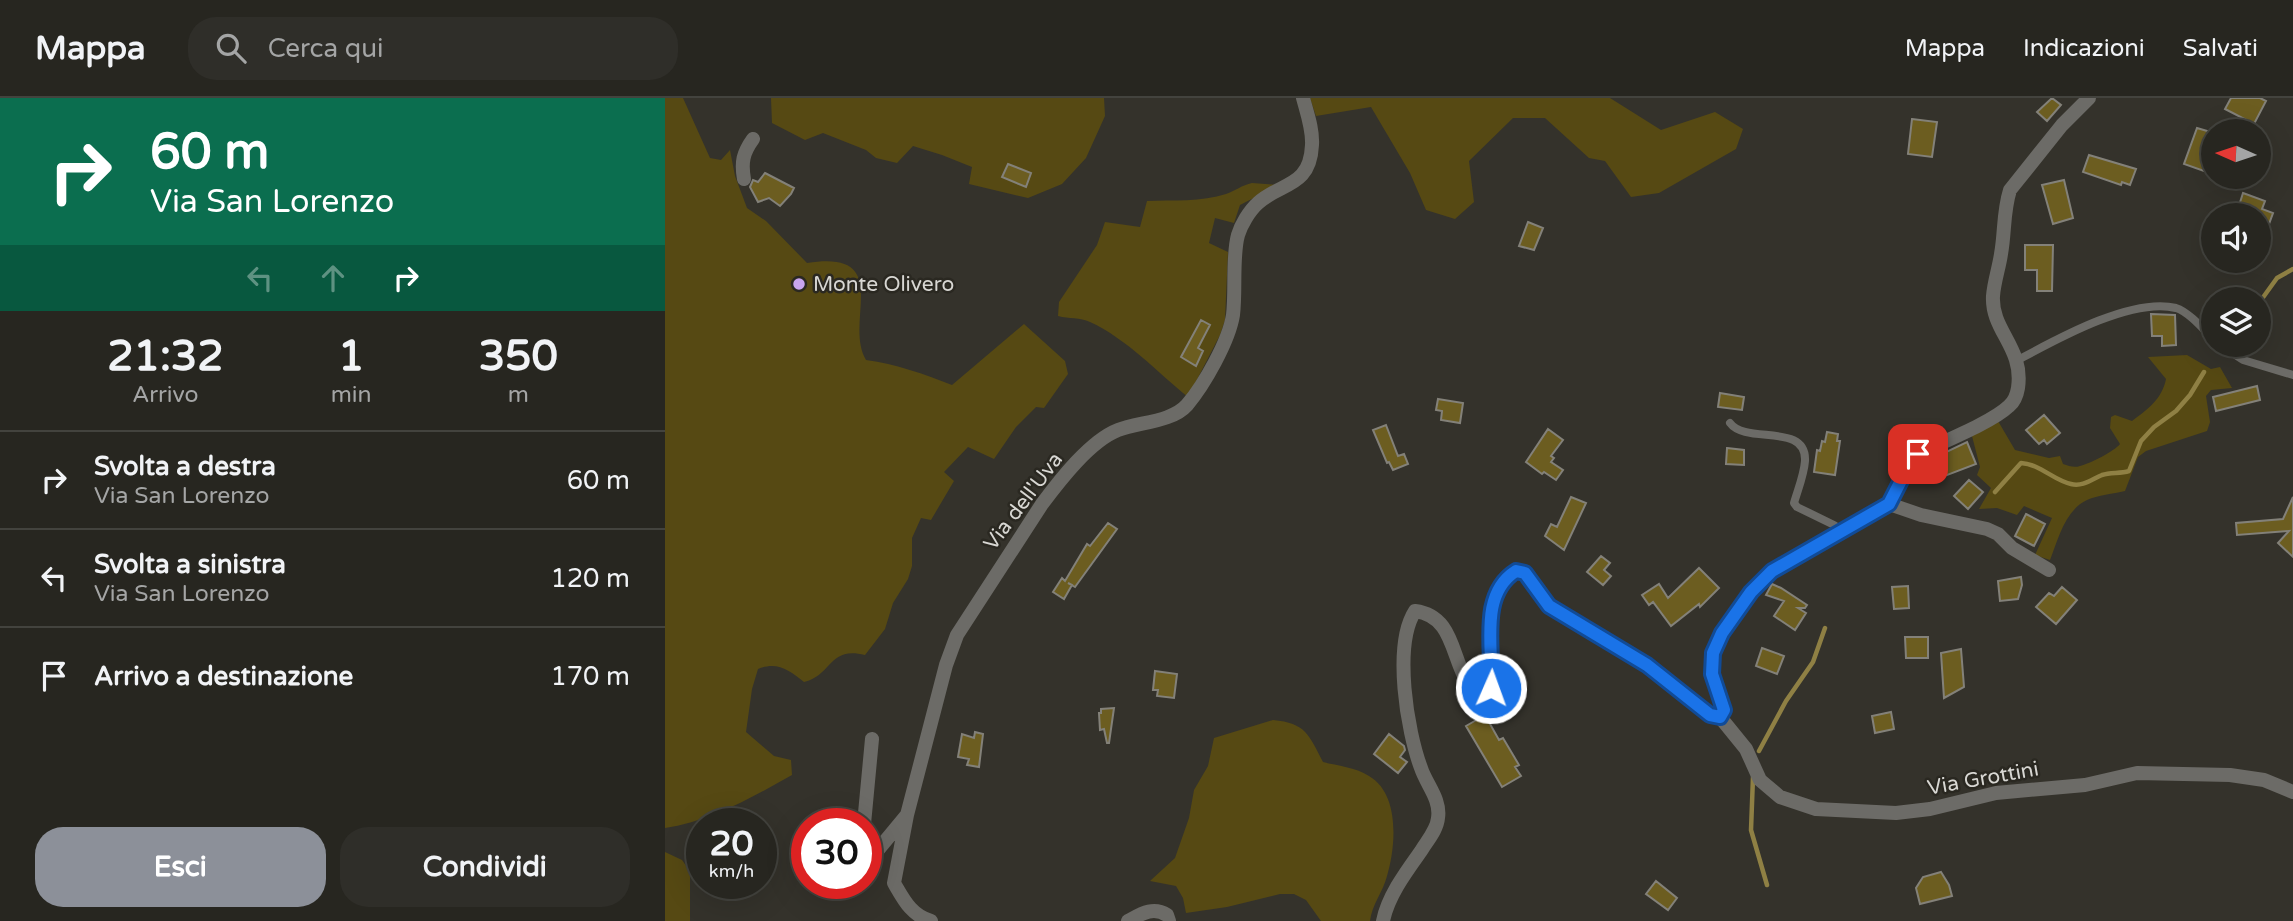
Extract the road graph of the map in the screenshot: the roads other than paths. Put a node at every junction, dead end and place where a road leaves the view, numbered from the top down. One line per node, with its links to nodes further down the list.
1 (1303, 98): 17 (street, Via dell'Uva)
2 (2089, 98): 7 (street)
3 (753, 139): 4 (street)
4 (744, 179)
5 (2201, 328): 7 (lane)
6 (2238, 357): 8 (lane)
7 (2018, 360): 10 (street)
8 (2293, 375)
9 (1730, 423): 11 (lane)
10 (1889, 504): 11 (street); 12 (street)
11 (1841, 530): 13 (street)
12 (2049, 570)
13 (1720, 717): 15 (street, Via Grottini); 22 (street)
14 (872, 739): 16 (street)
15 (2293, 792)
16 (866, 808)
17 (907, 815): 18 (street); 19 (street, Via dell'Uva)
18 (882, 845)
19 (931, 921)
20 (1128, 921): 21 (street)
21 (1169, 921)
22 (1383, 921)

